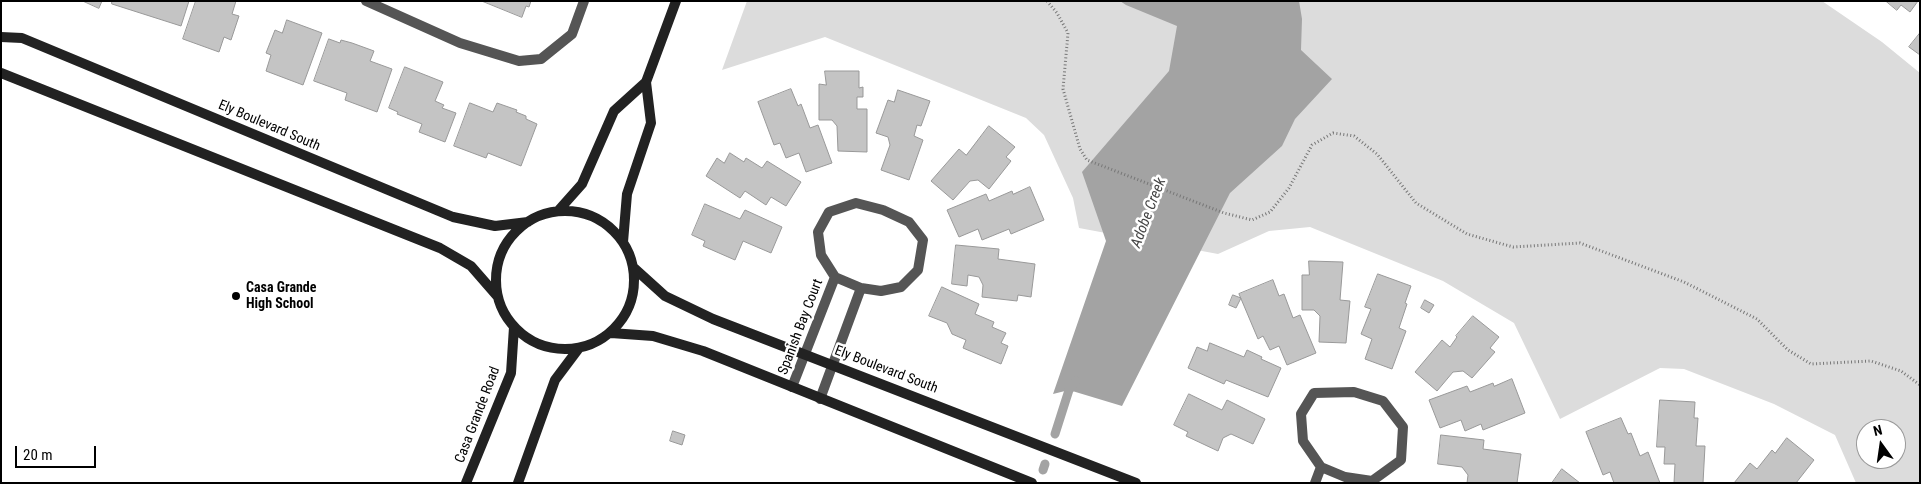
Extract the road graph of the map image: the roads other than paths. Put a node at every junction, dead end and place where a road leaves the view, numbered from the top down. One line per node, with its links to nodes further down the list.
1 (366, 1): 2 (street)
2 (584, 1)
3 (676, 1): 6 (main road)
4 (1, 37): 8 (main road, Ely Boulevard South)
5 (1, 73): 13 (main road)
6 (646, 82): 7 (main road); 9 (main road)
7 (558, 211): 8 (main road); 9 (main road)
8 (528, 222): 13 (main road)
9 (623, 242): 10 (main road)
10 (634, 268): 15 (main road); 17 (main road, Ely Boulevard South)
11 (835, 277): 12 (street, Spanish Bay Court); 12 (street, Spanish Bay Court); 17 (street, Spanish Bay Court)
12 (861, 288): 18 (street)
13 (498, 298): 14 (main road)
14 (514, 326): 16 (main road); 23 (main road, Casa Grande Road)
15 (611, 333): 16 (main road); 19 (main road)
16 (579, 348): 24 (main road)
17 (805, 354): 18 (main road, Ely Boulevard South); 19 (street, Spanish Bay Court)
18 (833, 365): 20 (street); 26 (main road, Ely Boulevard South)
19 (792, 387): 20 (main road)
20 (820, 400): 25 (main road)
21 (1321, 467): 22 (street); 22 (street); 27 (street)
22 (1344, 480)
23 (466, 483)
24 (518, 483)
25 (1032, 483)
26 (1136, 483)
27 (1315, 483)

